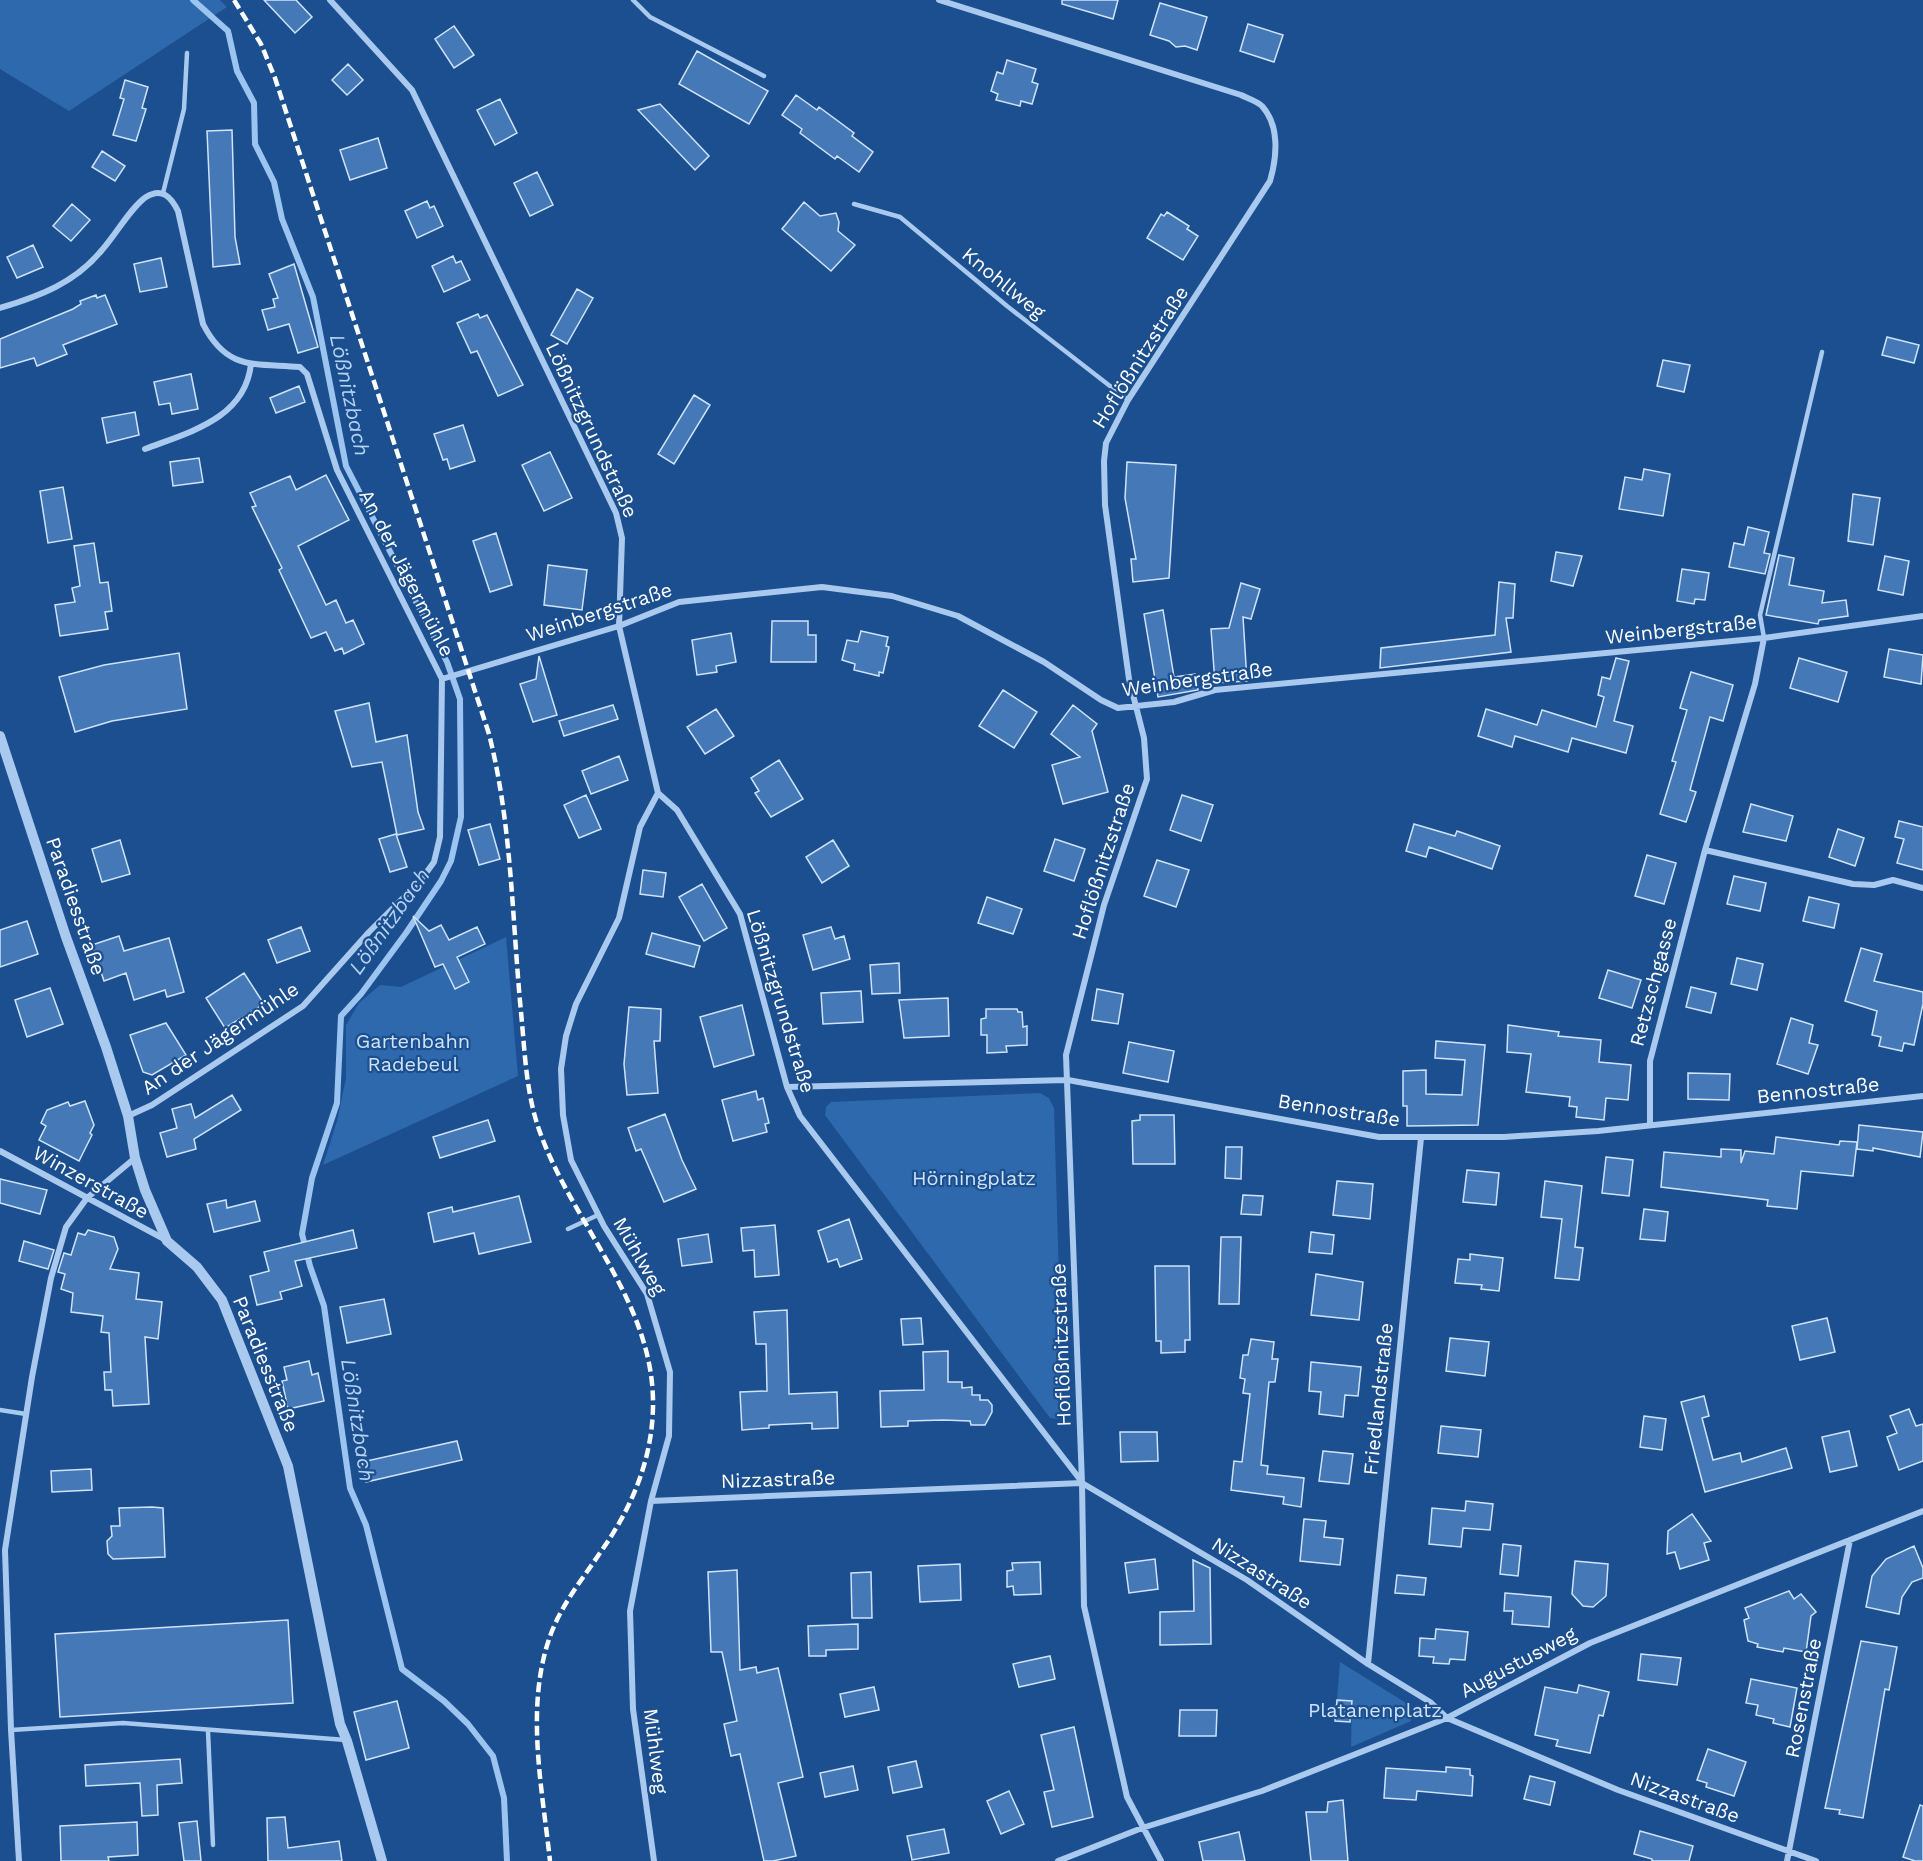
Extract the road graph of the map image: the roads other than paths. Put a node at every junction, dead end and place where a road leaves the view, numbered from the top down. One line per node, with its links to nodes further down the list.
1 (330, 0): 14 (street, Lößnitzgrundstraße)
2 (633, 0): 5 (lane)
3 (939, 0): 11 (street, Hoflößnitzstraße)
4 (187, 53): 6 (lane)
5 (764, 76)
6 (162, 193): 8 (street); 10 (street, An der Jägermühle)
7 (854, 204): 11 (lane, Knohllweg)
8 (0, 308)
9 (1822, 352): 15 (lane)
10 (251, 364): 12 (street); 16 (street, An der Jägermühle)
11 (1128, 400): 17 (street, Hoflößnitzstraße)
12 (145, 449)
13 (1923, 616): 15 (street, Weinbergstraße)
14 (619, 626): 16 (street, Weinbergstraße); 17 (street, Weinbergstraße); 19 (street, Lößnitzgrundstraße)
15 (1764, 638): 17 (street, Weinbergstraße); 20 (street, Retzschgasse)
16 (443, 679): 25 (street, An der Jägermühle)
17 (1135, 706): 22 (street, Hoflößnitzstraße)
18 (0, 736): 25 (street, Paradiesstraße)
19 (658, 793): 23 (street, Lößnitzgrundstraße); 31 (street, Mühlweg)
20 (1705, 850): 21 (street); 26 (street, Retzschgasse)
21 (1923, 888)
22 (1068, 1080): 23 (street, Bennostraße); 27 (street, Bennostraße); 36 (street, Hoflößnitzstraße)
23 (787, 1087): 36 (street, Lößnitzgrundstraße)
24 (1923, 1096): 26 (street, Bennostraße)
25 (128, 1116): 29 (street, Paradiesstraße)
26 (1650, 1125): 27 (street, Bennostraße)
27 (1421, 1138): 40 (street, Friedlandstraße)
28 (0, 1151): 30 (street, Winzerstraße)
29 (135, 1158): 30 (street); 33 (street, Paradiesstraße)
30 (87, 1198): 33 (street, Winzerstraße); 35 (street)
31 (598, 1215): 32 (lane); 37 (street, Mühlweg)
32 (568, 1229)
33 (167, 1241): 44 (street, Paradiesstraße)
34 (0, 1410): 35 (lane)
35 (26, 1414): 42 (street)
36 (1082, 1483): 37 (street, Nizzastraße); 40 (street, Nizzastraße); 45 (street, Hoflößnitzstraße)
37 (651, 1501): 50 (street, Mühlweg)
38 (1923, 1511): 39 (street, Augustusweg)
39 (1850, 1540): 41 (street, Augustusweg); 47 (street, Rosenstraße)
40 (1368, 1664): 41 (street, Nizzastraße)
41 (1447, 1718): 45 (street, Augustusweg); 47 (street, Nizzastraße)
42 (11, 1730): 43 (lane); 48 (street)
43 (208, 1731): 44 (lane); 46 (lane)
44 (347, 1741): 49 (street, Paradiesstraße)
45 (1142, 1827): 51 (street, Augustusweg); 52 (street, Hoflößnitzstraße)
46 (213, 1845)
47 (1790, 1852): 53 (street, Rosenstraße); 54 (street, Nizzastraße)
48 (19, 1861)
49 (382, 1861)
50 (654, 1861)
51 (1058, 1861)
52 (1161, 1861)
53 (1787, 1861)
54 (1816, 1861)

